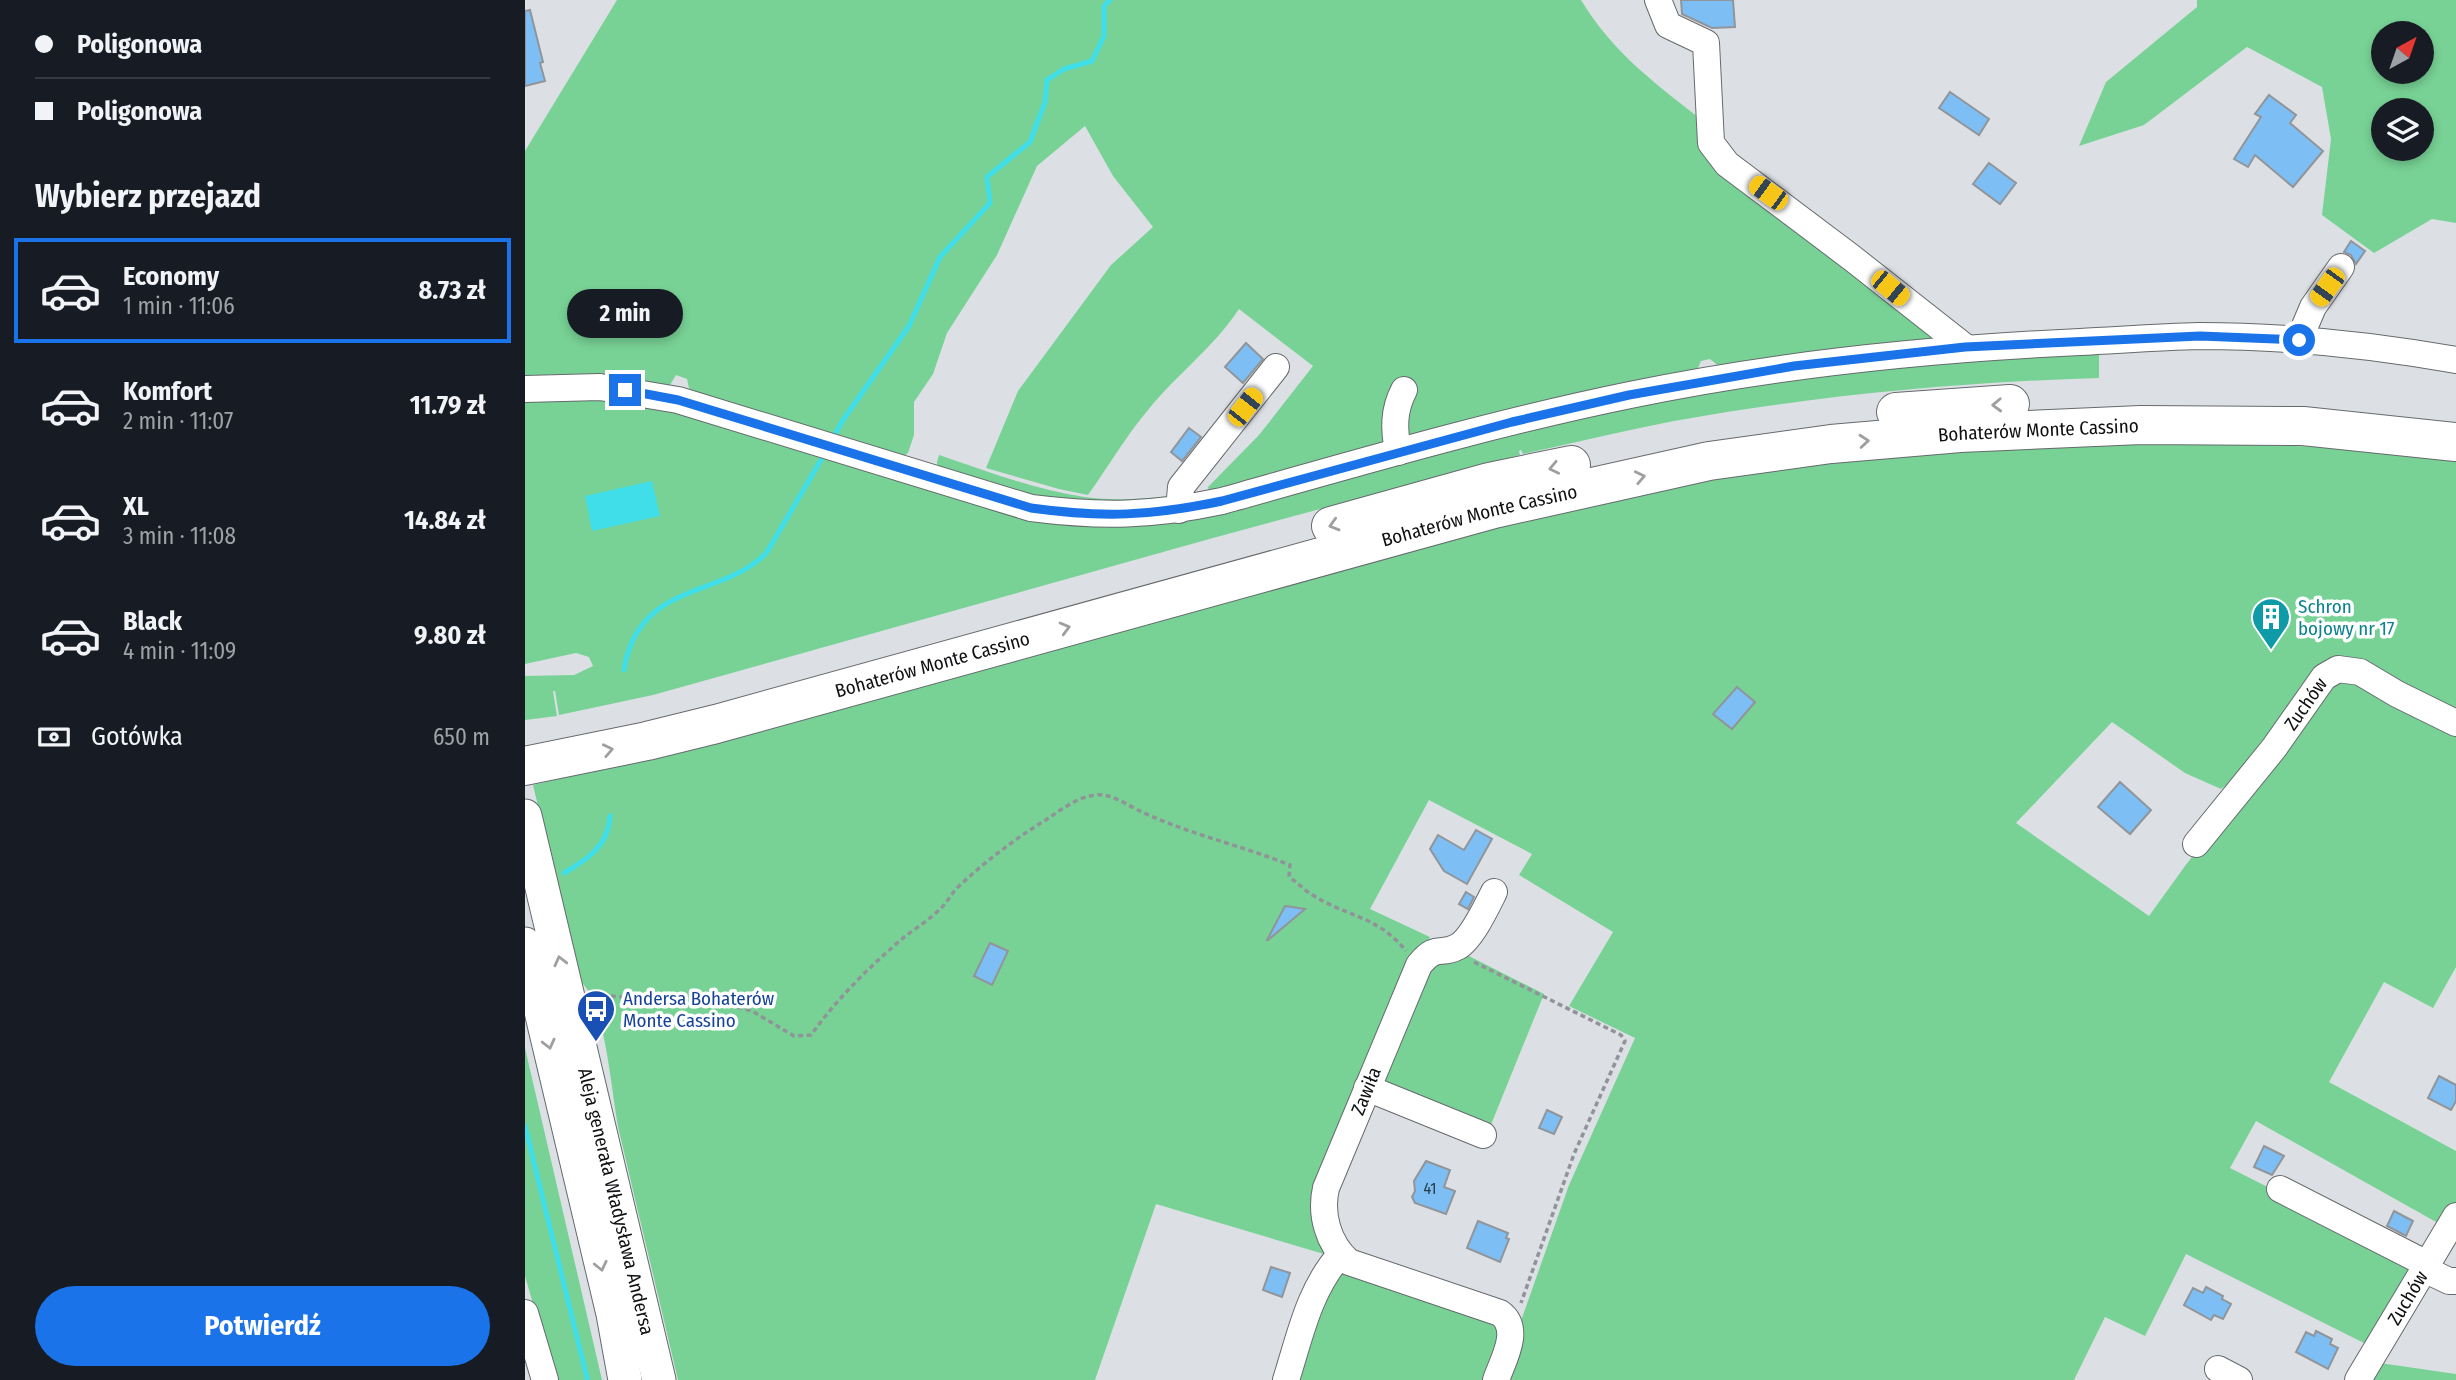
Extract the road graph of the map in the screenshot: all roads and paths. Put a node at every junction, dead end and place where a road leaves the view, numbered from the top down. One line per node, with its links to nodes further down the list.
1 (1658, 0): 4 (street)
2 (2341, 267): 3 (street)
3 (2299, 340): 4 (street); 5 (street)
4 (1965, 347): 11 (street)
5 (2456, 360)
6 (1276, 367): 12 (street)
7 (525, 389): 12 (street)
8 (1404, 390): 11 (street)
9 (2456, 417): 14 (highway, Bohaterów Monte Cassino, one-way to 14)
10 (2456, 442): 14 (highway, Bohaterów Monte Cassino, one-way to 10)
11 (1398, 452): 12 (street)
12 (1179, 510)
13 (2456, 723): 16 (street, Zuchów)
14 (531, 751)
15 (525, 816): 17 (main road, Aleja generała Władysława Andersa)
16 (2196, 844)
17 (530, 855): 34 (main road, Aleja generała Władysława Andersa, one-way to 17)
18 (1494, 892): 20 (street)
19 (525, 944): 33 (main road, Aleja generała Władysława Andersa, one-way to 33)
20 (1450, 950): 21 (street); 31 (path)
21 (1419, 965): 22 (path); 23 (street, Zawiła)
22 (588, 1001)
23 (1367, 1088): 24 (street); 27 (street, Zawiła)
24 (1483, 1135)
25 (2280, 1189): 28 (street)
26 (2456, 1216): 28 (street, Zuchów)
27 (1340, 1255): 31 (street); 35 (street)
28 (2426, 1266): 29 (street); 37 (street, Zuchów)
29 (2456, 1282)
30 (525, 1313): 32 (street)
31 (1511, 1331): 36 (street)
32 (545, 1380)
33 (625, 1380)
34 (659, 1380)
35 (1286, 1380)
36 (1496, 1380)
37 (2358, 1380)

